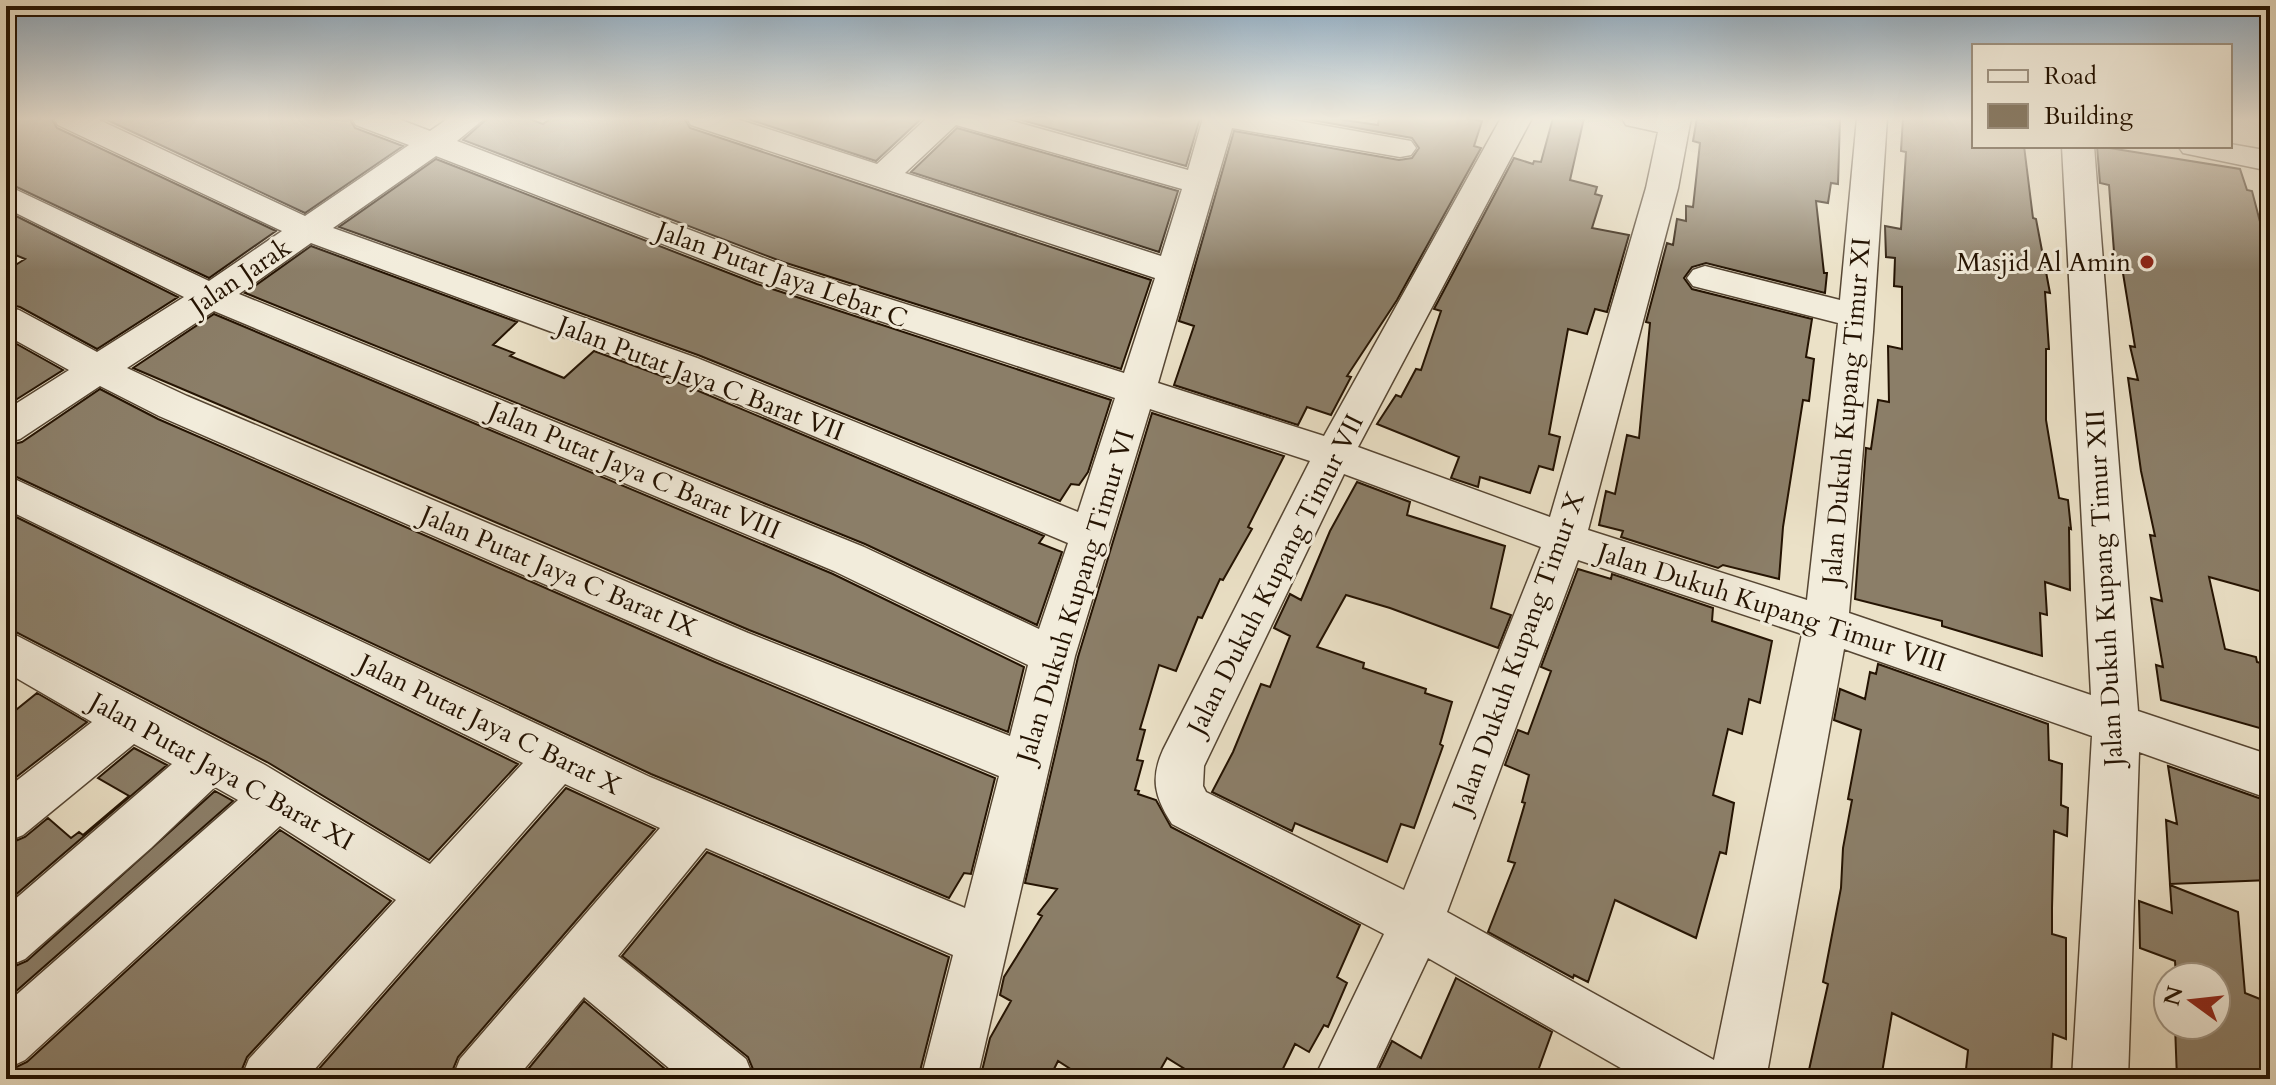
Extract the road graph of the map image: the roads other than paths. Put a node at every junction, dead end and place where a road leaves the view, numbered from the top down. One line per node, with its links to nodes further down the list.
1 (177, 169): 15 (street, Jalan Putat Jaya C Barat VII)
2 (395, 169): 15 (street, Jalan Jarak)
3 (496, 169): 22 (street, Jalan Putat Jaya Lebar C)
4 (856, 169): 12 (street)
5 (892, 169): 12 (street)
6 (1148, 169): 13 (street)
7 (1203, 169): 13 (street, Jalan Dukuh Kupang Timur VI)
8 (1489, 169): 24 (street, Jalan Dukuh Kupang Timur VII)
9 (1662, 169): 27 (street, Jalan Dukuh Kupang Timur X)
10 (1868, 169): 19 (street, Jalan Dukuh Kupang Timur XI)
11 (2079, 169): 32 (street, Jalan Dukuh Kupang Timur XII)
12 (883, 177): 16 (street)
13 (1199, 183): 16 (street, Jalan Dukuh Kupang Timur VI)
14 (6, 195): 18 (street, Jalan Putat Jaya C Barat VIII)
15 (307, 230): 18 (street, Jalan Jarak); 26 (street, Jalan Putat Jaya C Barat VII)
16 (1174, 272): 22 (street, Jalan Dukuh Kupang Timur VI)
17 (1705, 278): 19 (street)
18 (211, 296): 21 (street, Jalan Jarak); 30 (street, Jalan Putat Jaya C Barat VIII)
19 (1856, 316): 28 (street, Jalan Dukuh Kupang Timur XI)
20 (6, 319): 21 (street, Jalan Putat Jaya C Barat IX)
21 (97, 369): 23 (street, Jalan Jarak); 35 (street, Jalan Putat Jaya C Barat IX)
22 (1138, 388): 24 (street, Jalan Dukuh Kupang Timur VIII); 26 (street, Jalan Dukuh Kupang Timur VI)
23 (6, 429)
24 (1334, 454): 27 (street, Jalan Dukuh Kupang Timur VIII); 41 (street, Jalan Dukuh Kupang Timur VII)
25 (6, 491): 33 (street, Jalan Putat Jaya C Barat X)
26 (1092, 535): 30 (street, Jalan Dukuh Kupang Timur VI)
27 (1565, 539): 28 (street, Jalan Dukuh Kupang Timur VIII); 41 (street, Jalan Dukuh Kupang Timur X)
28 (1826, 624): 32 (street, Jalan Dukuh Kupang Timur VIII); 52 (street, Jalan Dukuh Kupang Timur XI)
29 (6, 649): 31 (street, Jalan Putat Jaya C Barat XI)
30 (1053, 656): 35 (street, Jalan Dukuh Kupang Timur VI)
31 (130, 719): 34 (street, Jalan Putat Jaya C Barat XI); 38 (street)
32 (2116, 725): 36 (street, Jalan Dukuh Kupang Timur VIII); 53 (street, Jalan Dukuh Kupang Timur XII)
33 (558, 758): 39 (street, Jalan Putat Jaya C Barat X); 40 (street)
34 (210, 760): 37 (street, Jalan Putat Jaya C Barat XI); 42 (street)
35 (1024, 764): 43 (street, Jalan Dukuh Kupang Timur VI)
36 (2270, 777)
37 (277, 797): 40 (street, Jalan Putat Jaya C Barat XI); 45 (street)
38 (6, 819)
39 (698, 821): 43 (street, Jalan Putat Jaya C Barat X); 44 (street)
40 (436, 896): 46 (street)
41 (1417, 923): 50 (street, Jalan Dukuh Kupang Timur X); 51 (street, Jalan Dukuh Kupang Timur VII)
42 (6, 941)
43 (981, 941): 49 (street, Jalan Dukuh Kupang Timur VI)
44 (580, 959): 47 (street); 48 (street)
45 (6, 1041)
46 (269, 1079)
47 (480, 1079)
48 (726, 1079)
49 (949, 1079)
50 (1342, 1079)
51 (1694, 1079)
52 (1738, 1079)
53 (2100, 1079)

